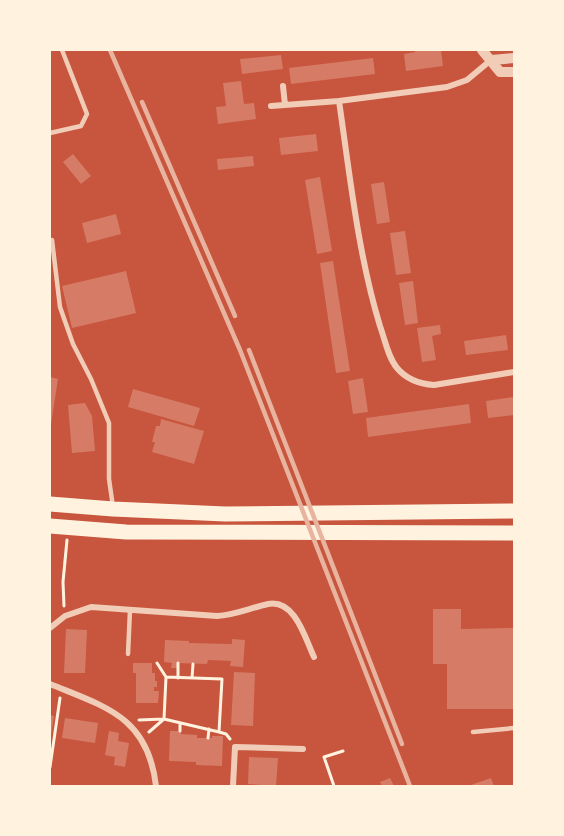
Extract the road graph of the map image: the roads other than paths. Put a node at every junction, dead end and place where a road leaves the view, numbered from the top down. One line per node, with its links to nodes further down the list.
1 (62, 50): 10 (lane)
2 (482, 50): 4 (street)
3 (514, 58): 4 (street)
4 (492, 60): 5 (street); 7 (street)
5 (514, 72)
6 (283, 86): 8 (street)
7 (339, 101): 8 (street); 12 (street)
8 (285, 105): 9 (street)
9 (271, 106)
10 (50, 133)
11 (52, 240): 14 (lane)
12 (514, 372)
13 (50, 504): 14 (highway)
14 (113, 509): 15 (highway)
15 (512, 511)
16 (50, 526): 17 (highway)
17 (514, 533)
18 (130, 610): 19 (street); 20 (lane); 21 (street)
19 (50, 628)
20 (128, 654)
21 (314, 657)
22 (50, 684): 26 (street)
23 (514, 728): 24 (lane)
24 (473, 732)
25 (303, 749): 27 (street)
26 (156, 786)
27 (233, 786)

